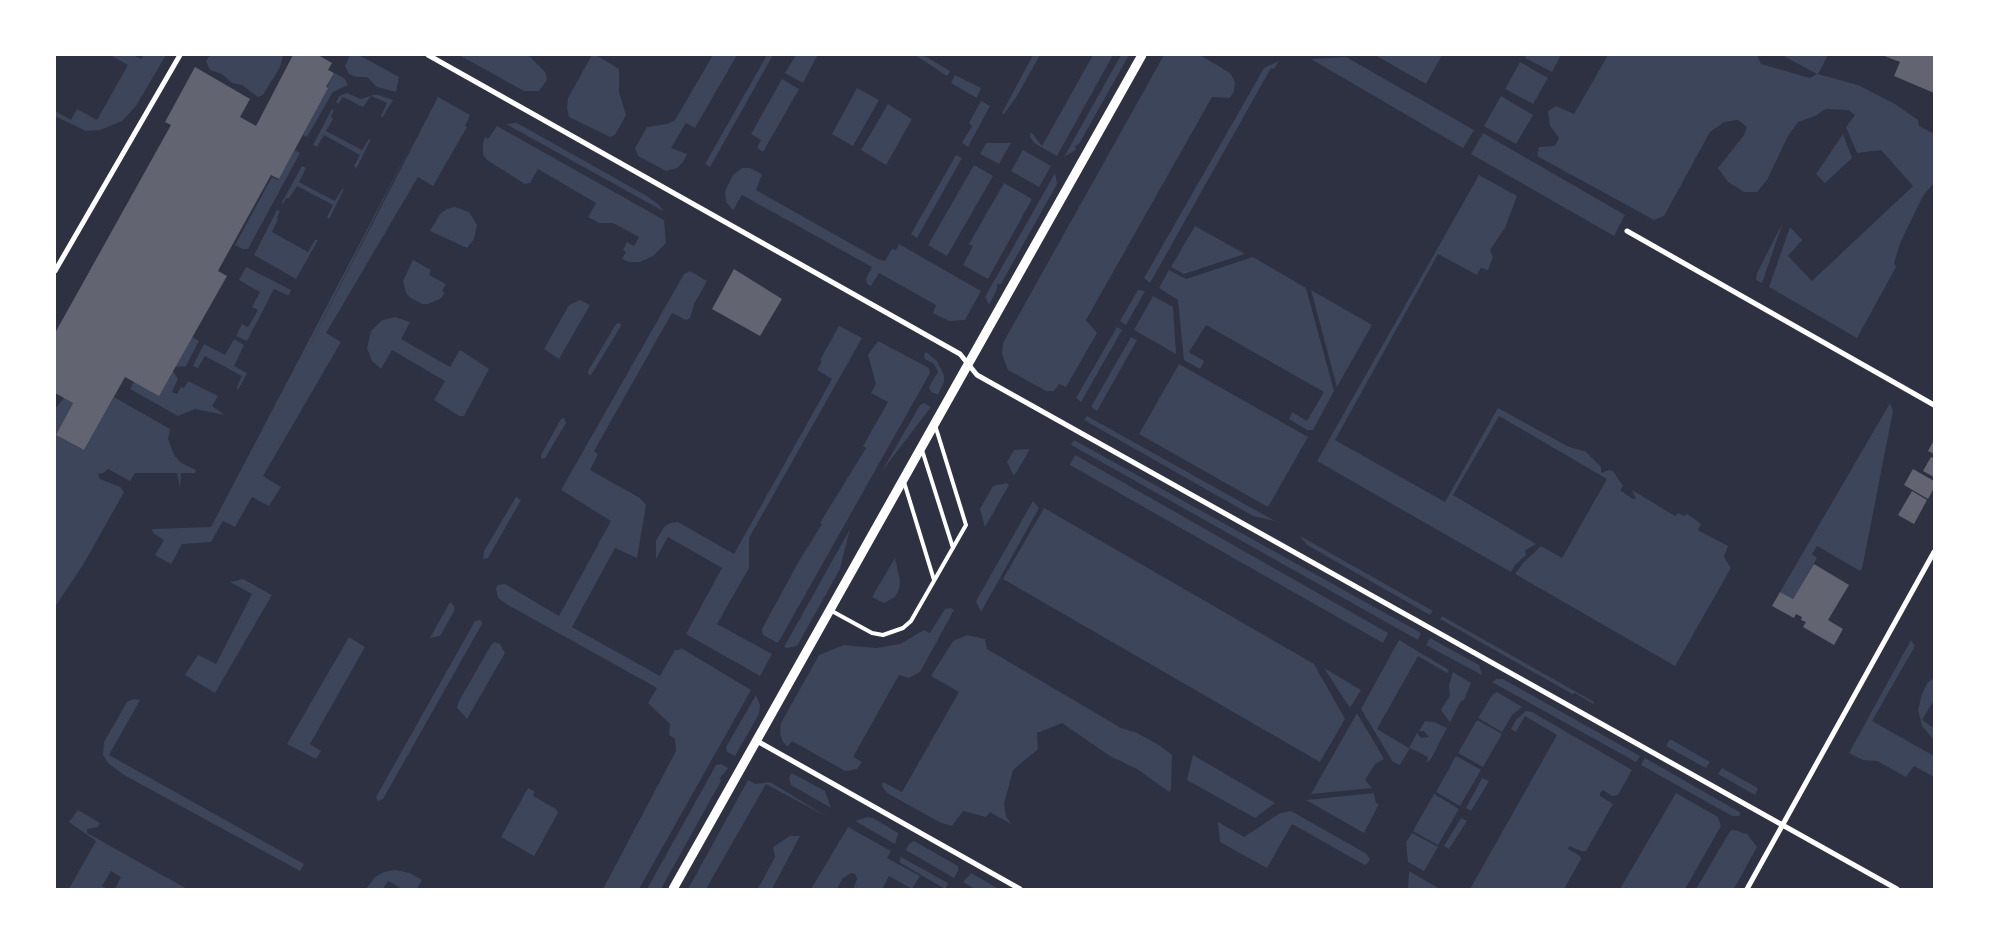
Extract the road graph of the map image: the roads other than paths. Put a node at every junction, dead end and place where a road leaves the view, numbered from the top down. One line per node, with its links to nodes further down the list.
1 (180, 55): 5 (street)
2 (428, 55): 6 (street)
3 (1142, 55): 6 (street)
4 (1627, 231): 7 (street)
5 (55, 271)
6 (969, 365): 8 (street); 16 (street)
7 (1934, 405)
8 (935, 425): 9 (street); 11 (lane)
9 (922, 448): 10 (street); 11 (lane)
10 (904, 481): 13 (lane); 14 (street)
11 (953, 548): 13 (lane)
12 (1934, 552): 16 (street)
13 (934, 580): 14 (lane)
14 (830, 610): 15 (street)
15 (757, 741): 17 (street); 18 (street)
16 (1783, 826): 19 (street); 20 (street)
17 (674, 889)
18 (1020, 889)
19 (1747, 889)
20 (1897, 889)

